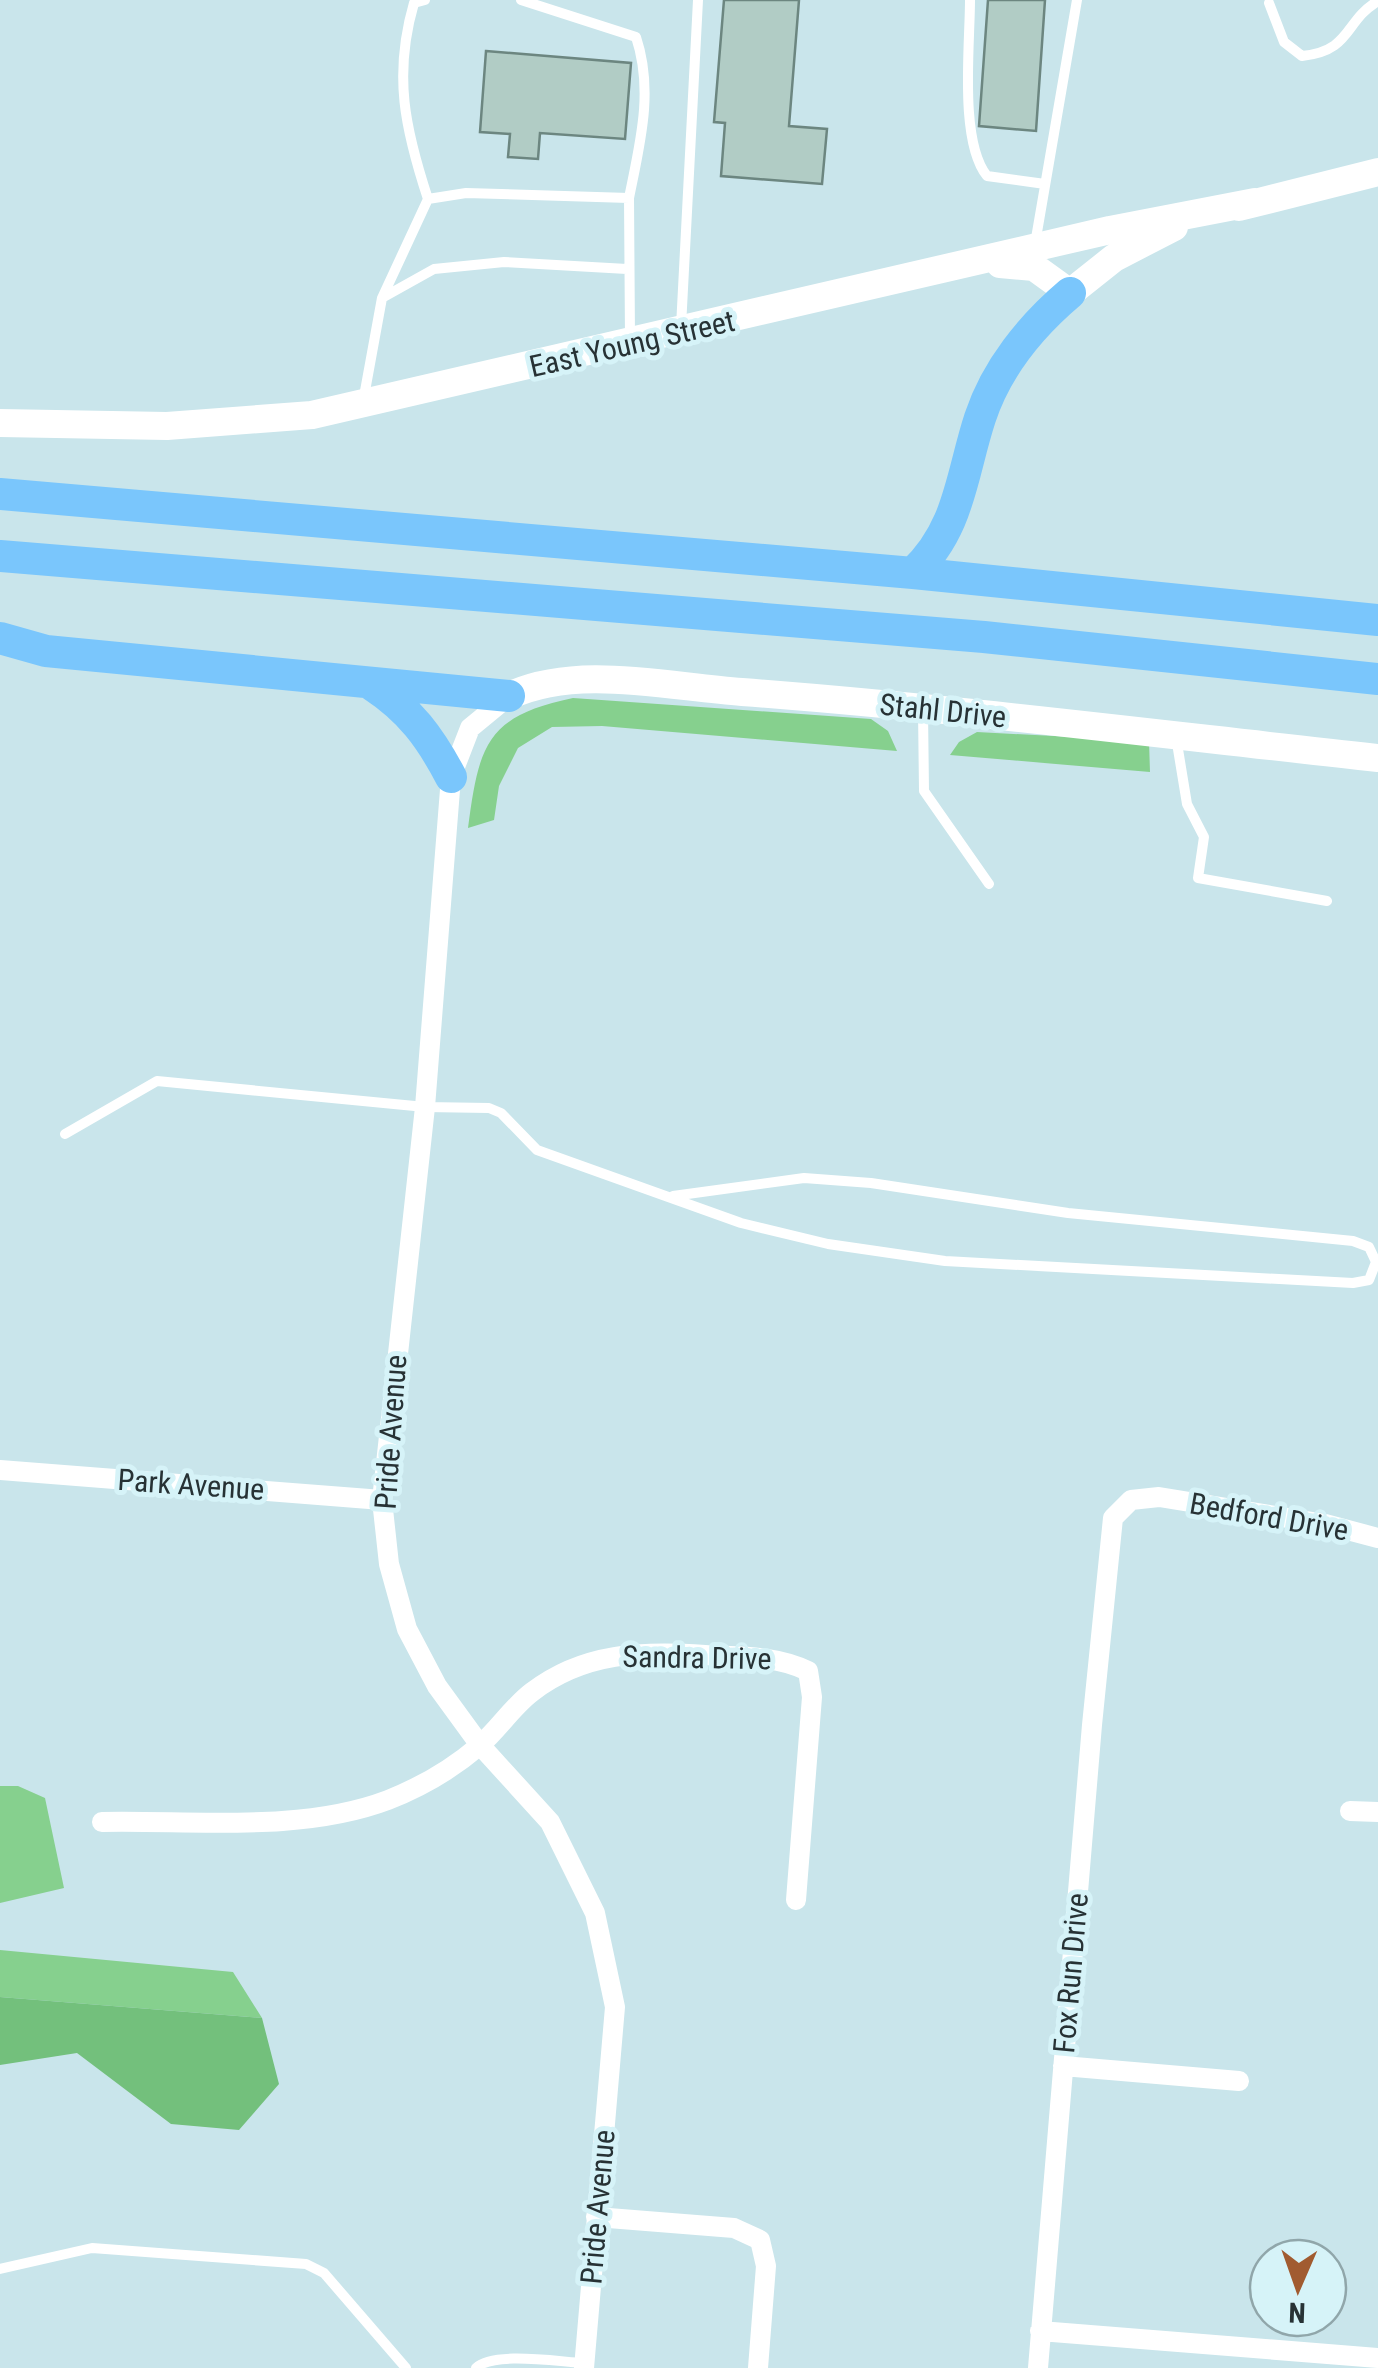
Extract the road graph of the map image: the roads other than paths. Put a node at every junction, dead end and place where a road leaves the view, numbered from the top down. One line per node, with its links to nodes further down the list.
1 (425, 0): 11 (lane)
2 (521, 0): 10 (lane)
3 (698, 0): 18 (lane)
4 (970, 0): 9 (lane)
5 (1078, 0): 9 (lane)
6 (1378, 1): 7 (lane)
7 (1269, 3)
8 (1378, 172): 12 (main road, East Young Street)
9 (1045, 184): 13 (lane)
10 (629, 198): 11 (lane); 15 (lane)
11 (428, 199): 17 (lane)
12 (1256, 202): 13 (main road, East Young Street); 16 (main road, East Young Street)
13 (1034, 250): 14 (main road, East Young Street)
14 (985, 262): 16 (main road); 18 (main road, East Young Street)
15 (627, 269): 17 (lane); 19 (lane)
16 (1070, 293): 24 (highway)
17 (382, 298): 20 (lane)
18 (681, 332): 19 (main road, East Young Street)
19 (630, 344): 20 (main road, East Young Street)
20 (363, 406): 21 (main road, East Young Street)
21 (0, 423)
22 (0, 494): 24 (highway)
23 (0, 556): 27 (highway)
24 (913, 572): 25 (highway)
25 (1378, 620)
26 (0, 638): 28 (highway)
27 (1378, 679)
28 (368, 683): 29 (highway); 33 (highway)
29 (509, 696): 30 (main road, Stahl Drive); 33 (street, Pride Avenue)
30 (924, 708): 31 (main road, Stahl Drive); 34 (lane)
31 (1176, 736): 32 (main road, Stahl Drive); 35 (lane)
32 (1378, 758)
33 (451, 777): 36 (street, Pride Avenue)
34 (989, 884)
35 (1327, 902)
36 (425, 1107): 37 (lane); 38 (lane); 41 (street, Pride Avenue)
37 (64, 1134)
38 (673, 1196): 38 (lane)
39 (0, 1470): 41 (street, Park Avenue)
40 (1159, 1498): 42 (street, Bedford Drive); 48 (street, Fox Run Drive)
41 (382, 1500): 43 (street, Pride Avenue)
42 (1378, 1538)
43 (480, 1745): 46 (street, Sandra Drive); 47 (street, Sandra Drive); 50 (street, Pride Avenue)
44 (1350, 1811): 45 (street)
45 (1378, 1812)
46 (102, 1822)
47 (796, 1900)
48 (1063, 2066): 49 (street); 52 (street, Fox Run Drive)
49 (1239, 2081)
50 (596, 2216): 54 (street, Pride Avenue); 57 (street)
51 (0, 2269): 55 (lane)
52 (1040, 2331): 53 (street); 58 (street, Fox Run Drive)
53 (1378, 2358)
54 (585, 2366): 56 (lane)
55 (406, 2368)
56 (476, 2368)
57 (758, 2368)
58 (1038, 2368)

